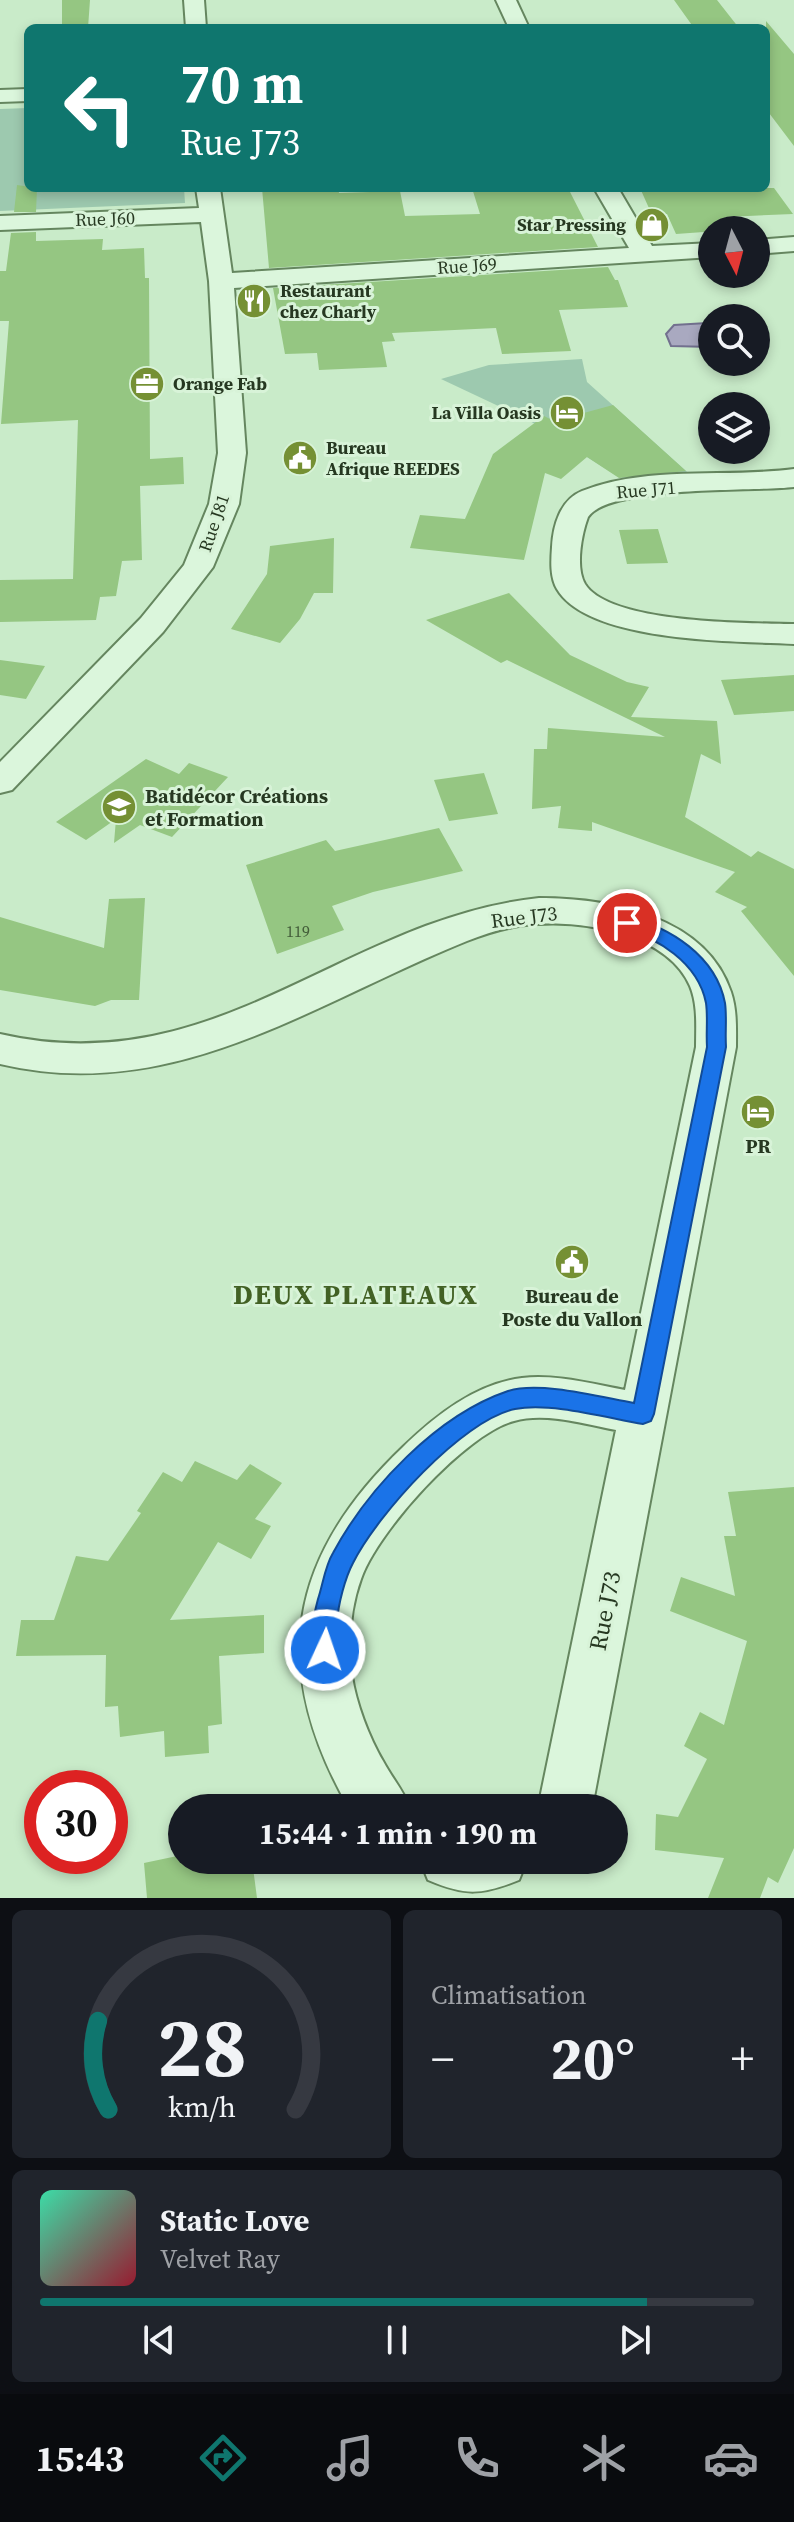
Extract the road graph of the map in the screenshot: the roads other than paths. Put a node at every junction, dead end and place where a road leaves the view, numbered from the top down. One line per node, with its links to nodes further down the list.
1 (194, 0): 3 (street)
2 (506, 0): 4 (street)
3 (196, 24)
4 (517, 24)
5 (24, 95): 6 (street)
6 (0, 96)
7 (208, 192): 9 (street, Rue J81)
8 (608, 192): 14 (street)
9 (210, 215): 10 (street, Rue J60); 15 (street, Rue J81)
10 (0, 223)
11 (794, 244): 12 (street)
12 (770, 246)
13 (698, 251): 14 (street, Rue J69)
14 (645, 255): 15 (street, Rue J69)
15 (221, 281): 18 (street, Rue J81)
16 (794, 478): 17 (street, Rue J71)
17 (794, 634)
18 (0, 782)
19 (0, 1049): 20 (street, Rue J73)
20 (643, 1414): 21 (street); 22 (street, Rue J73)
21 (370, 1794)
22 (568, 1794)

